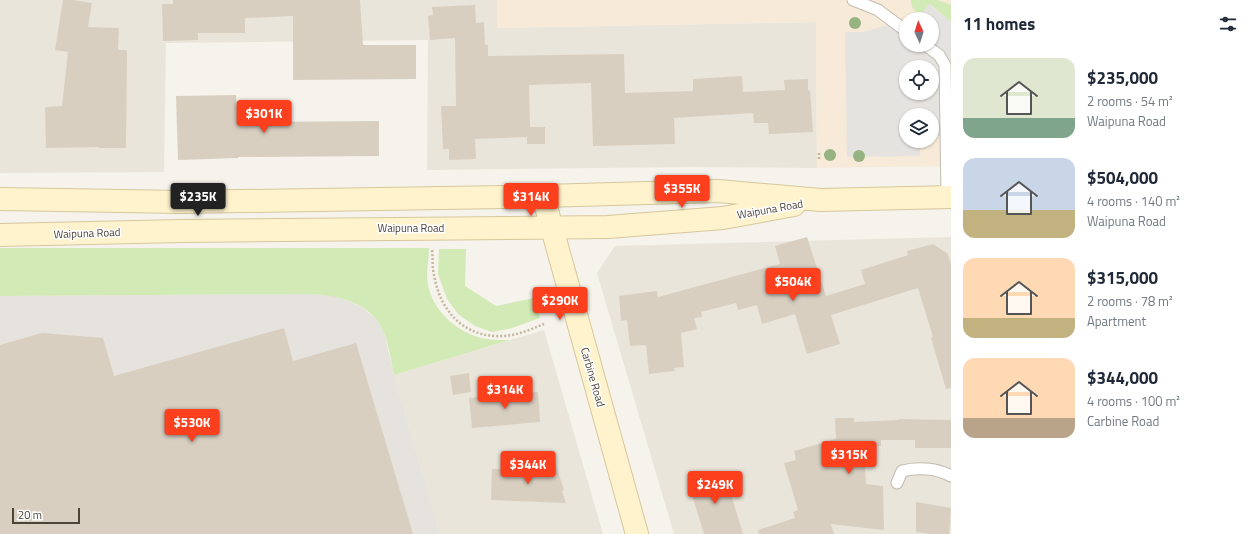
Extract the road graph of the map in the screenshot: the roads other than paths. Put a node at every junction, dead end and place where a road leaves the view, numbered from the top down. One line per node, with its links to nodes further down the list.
1 (853, 0): 2 (lane)
2 (899, 26)
3 (935, 52): 5 (lane)
4 (543, 196): 7 (main road, Waipuna Road); 8 (main road, Waipuna Road); 9 (main road, Carbine Road)
5 (949, 197): 7 (main road, Waipuna Road)
6 (0, 199): 8 (main road, Waipuna Road)
7 (821, 200): 9 (main road, Waipuna Road)
8 (182, 202): 10 (main road)
9 (552, 228): 10 (main road, Waipuna Road); 14 (main road, Carbine Road)
10 (180, 231): 11 (main road, Waipuna Road)
11 (0, 235)
12 (951, 476): 13 (lane)
13 (896, 483)
14 (637, 534)

